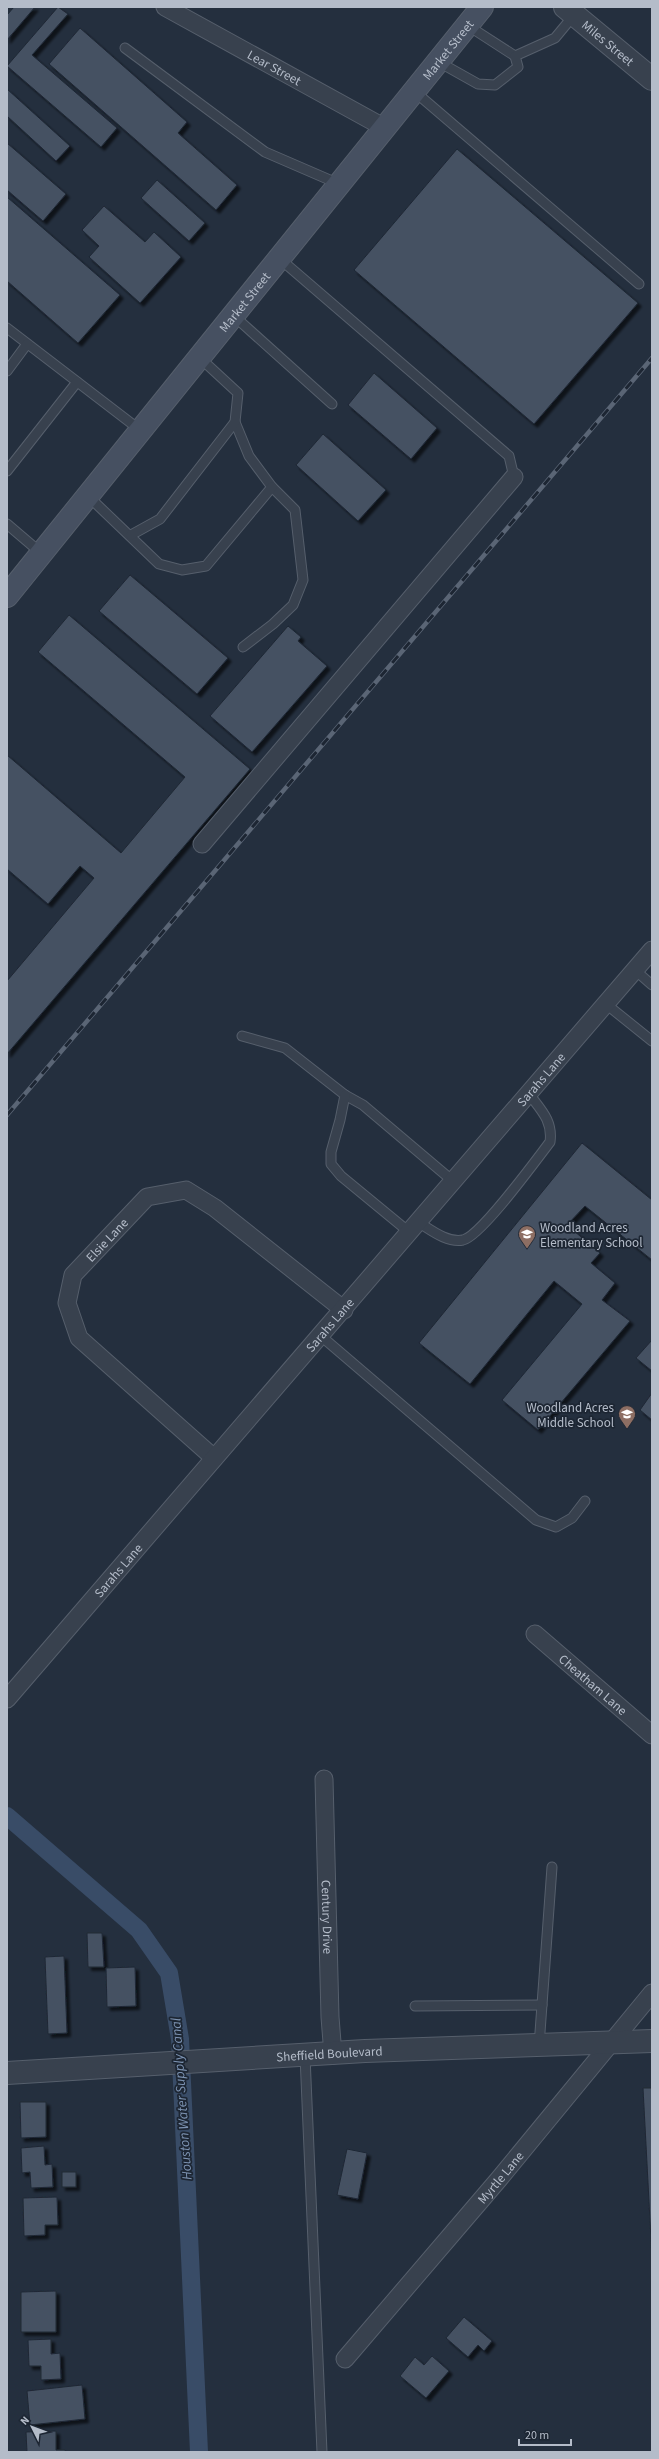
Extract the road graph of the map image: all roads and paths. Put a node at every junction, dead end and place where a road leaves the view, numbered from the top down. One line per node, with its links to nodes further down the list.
1 (164, 7): 10 (street, Lear Street)
2 (482, 7): 4 (main road, Market Street)
3 (569, 11): 6 (lane); 8 (street, Miles Street)
4 (467, 25): 6 (lane); 7 (main road, Market Street)
5 (125, 48): 11 (lane)
6 (515, 56): 7 (lane)
7 (437, 61): 9 (main road, Market Street)
8 (652, 79)
9 (413, 91): 10 (main road, Market Street); 13 (lane)
10 (385, 128): 11 (main road, Market Street)
11 (340, 184): 12 (main road, Market Street)
12 (279, 258): 14 (main road, Market Street); 24 (lane)
13 (639, 284)
14 (234, 316): 17 (main road, Market Street); 20 (lane)
15 (7, 328): 16 (lane)
16 (27, 344): 18 (lane); 19 (lane)
17 (198, 357): 21 (lane); 22 (main road, Market Street)
18 (7, 371)
19 (77, 382): 22 (lane); 23 (lane)
20 (332, 404)
21 (235, 422): 25 (lane); 28 (lane)
22 (140, 430): 26 (main road, Market Street)
23 (7, 471)
24 (514, 477): 32 (street)
25 (272, 487): 28 (lane); 31 (lane)
26 (87, 495): 28 (lane); 29 (main road, Market Street)
27 (7, 524): 29 (lane)
28 (131, 535)
29 (41, 553): 30 (main road, Market Street)
30 (7, 596)
31 (243, 647)
32 (202, 844)
33 (652, 950): 34 (street, Sarahs Lane)
34 (635, 970): 35 (lane); 36 (street, Sarahs Lane)
35 (652, 985)
36 (606, 1004): 38 (lane); 39 (street, Sarahs Lane)
37 (242, 1036): 40 (lane)
38 (652, 1041)
39 (529, 1094): 41 (street, Sarahs Lane); 42 (lane)
40 (345, 1095): 41 (lane); 42 (lane)
41 (454, 1182): 42 (street, Sarahs Lane)
42 (414, 1227): 43 (street, Sarahs Lane)
43 (344, 1310): 44 (street, Sarahs Lane); 45 (street, Elsie Lane)
44 (321, 1336): 45 (street, Sarahs Lane); 46 (lane)
45 (214, 1458): 48 (street, Sarahs Lane)
46 (585, 1501)
47 (535, 1634): 49 (street, Cheatham Lane)
48 (7, 1699)
49 (652, 1735)
50 (324, 1779): 58 (street, Century Drive)
51 (552, 1867): 53 (lane)
52 (652, 1993): 56 (street, Myrtle Lane)
53 (542, 2005): 54 (lane); 57 (lane)
54 (415, 2006)
55 (652, 2041): 56 (street, Sheffield Boulevard)
56 (612, 2043): 57 (street, Sheffield Boulevard); 61 (street, Myrtle Lane)
57 (539, 2046): 58 (street, Sheffield Boulevard)
58 (334, 2055): 59 (street, Sheffield Boulevard)
59 (305, 2056): 60 (street, Sheffield Boulevard); 62 (lane)
60 (7, 2073)
61 (345, 2359)
62 (322, 2452)

